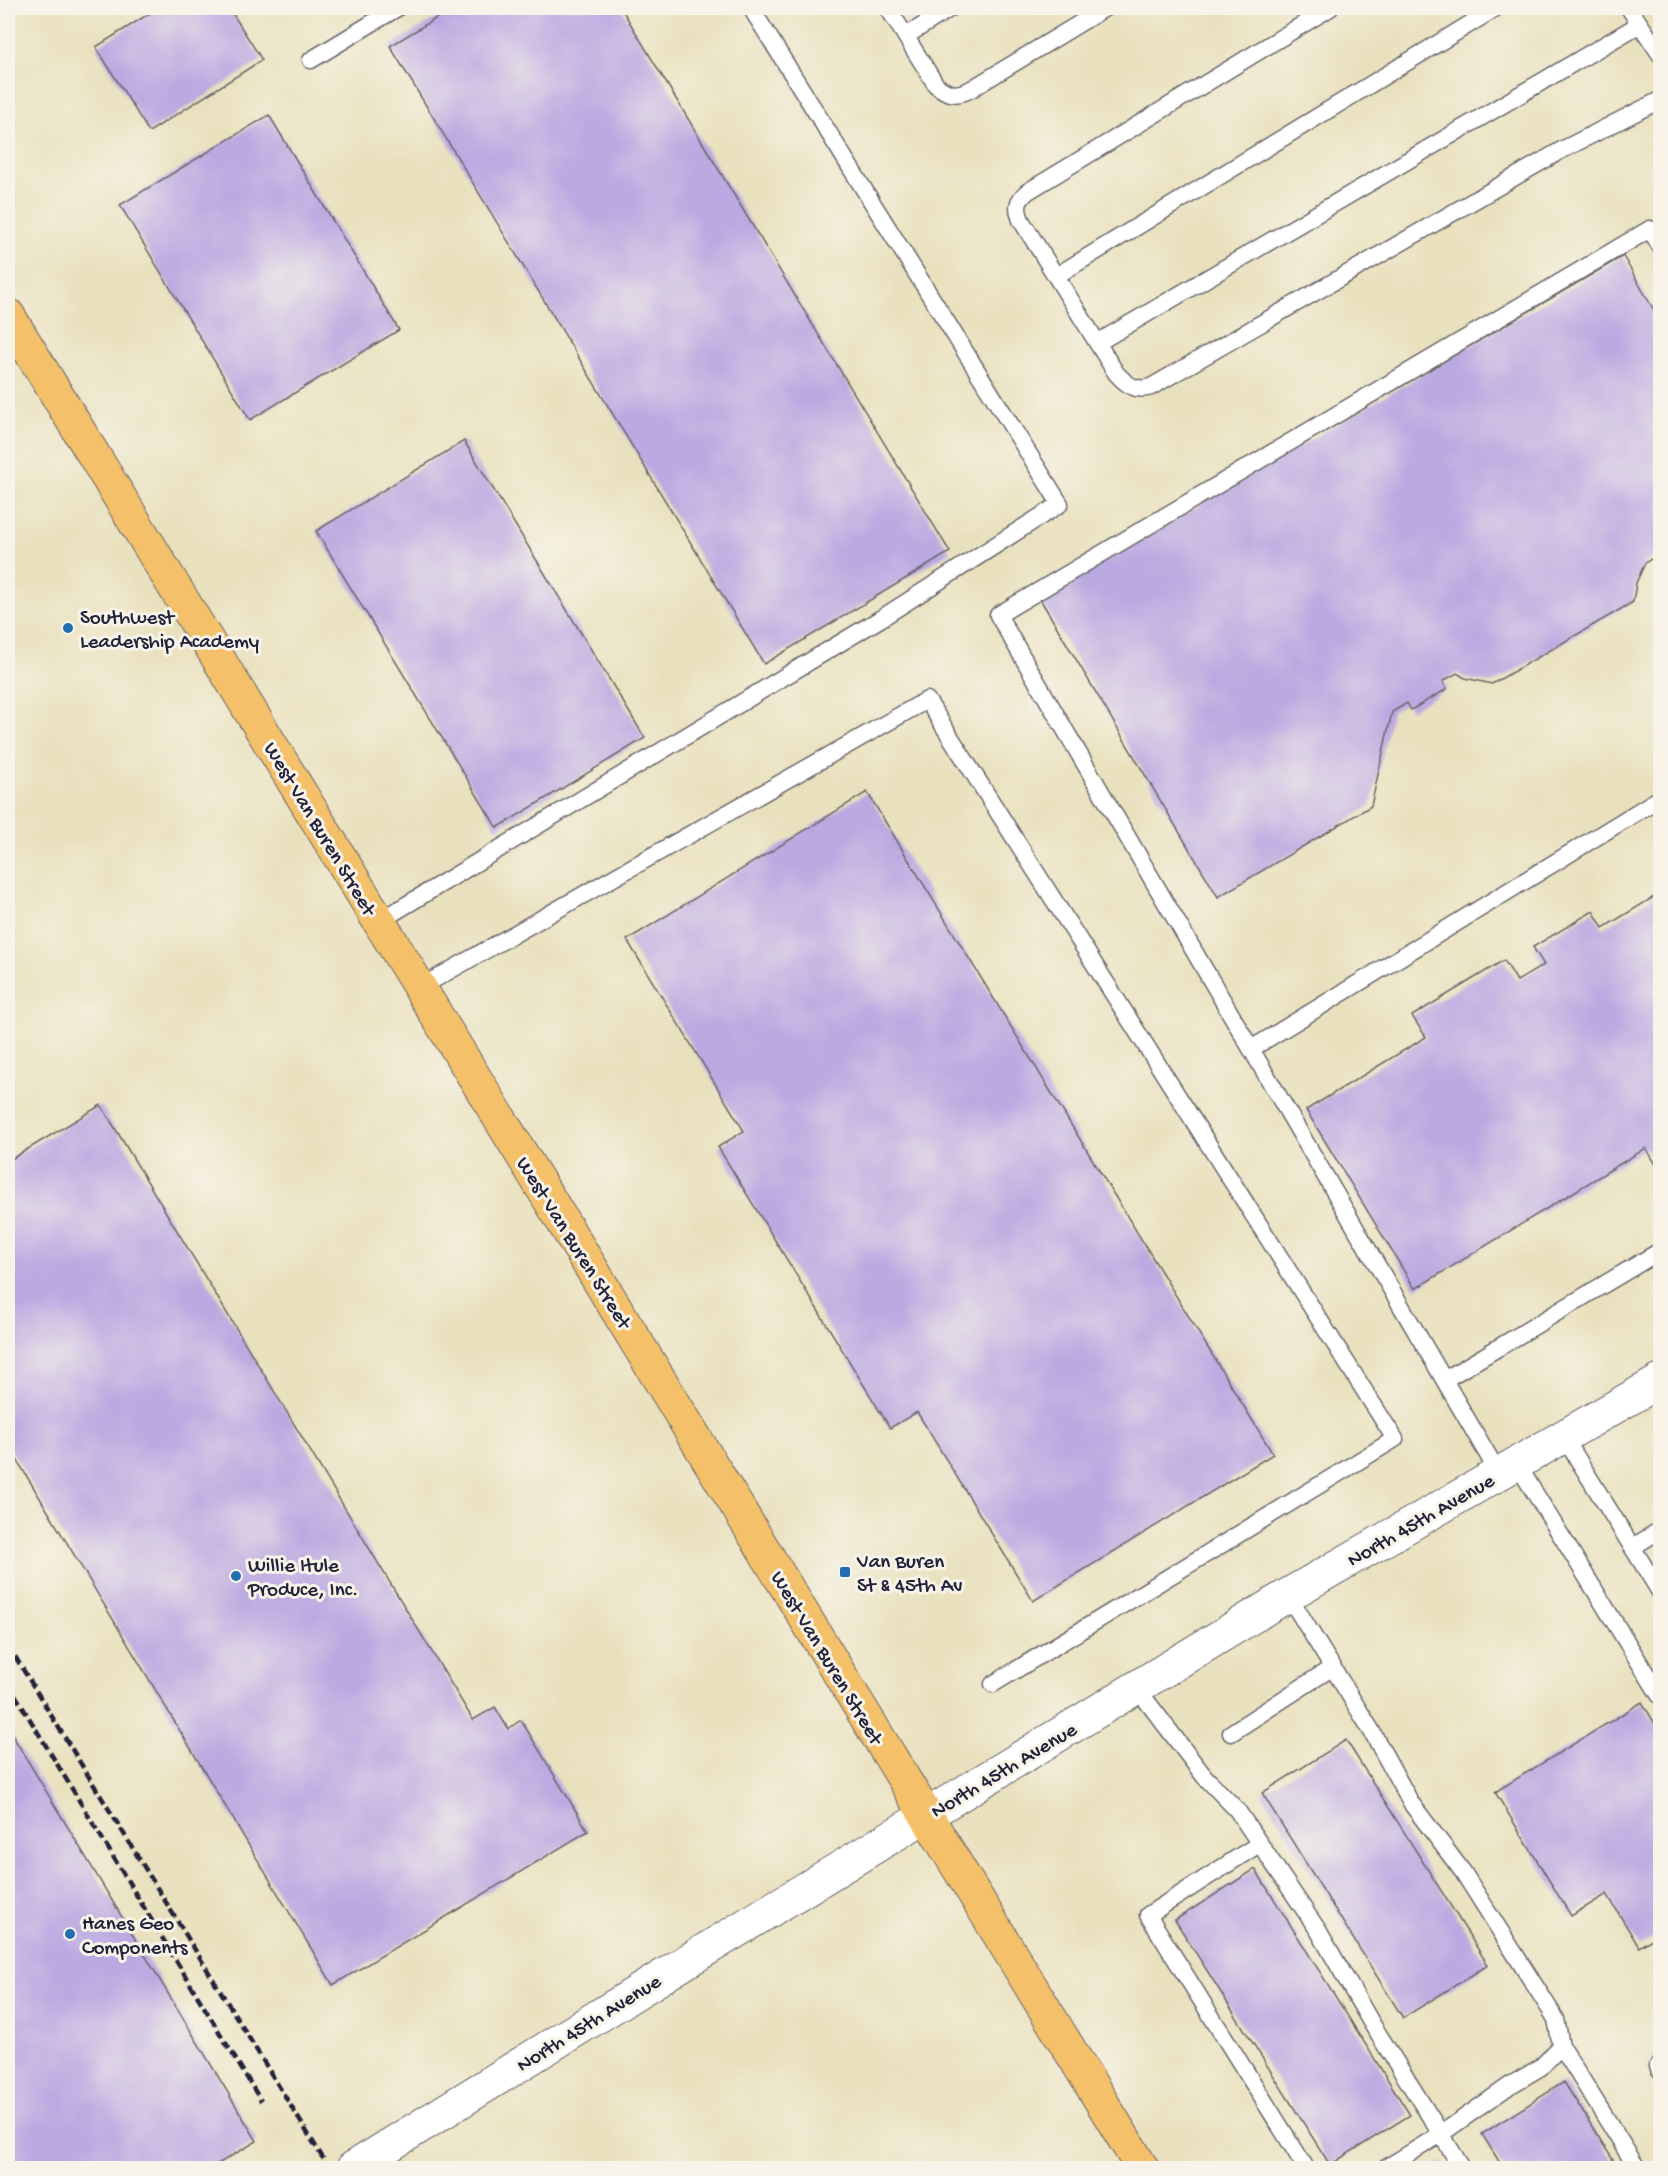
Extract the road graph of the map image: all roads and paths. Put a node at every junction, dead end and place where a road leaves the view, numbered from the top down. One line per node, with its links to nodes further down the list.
1 (397, 8): 12 (lane)
2 (751, 8): 19 (lane)
3 (888, 8): 10 (lane)
4 (951, 8): 10 (lane)
5 (1106, 8): 10 (lane)
6 (1330, 8): 15 (lane)
7 (1496, 8): 15 (lane)
8 (1629, 8): 9 (lane)
9 (1640, 24): 11 (lane); 17 (lane)
10 (906, 36)
11 (1660, 54)
12 (311, 60)
13 (1660, 100): 17 (lane)
14 (1660, 246): 21 (lane)
15 (1056, 276): 17 (lane)
16 (8, 315): 19 (main road, West Van Buren Street)
17 (1097, 343)
18 (1660, 798): 21 (lane)
19 (378, 922): 20 (main road, West Van Buren Street)
20 (418, 988): 32 (lane); 36 (main road, West Van Buren Street)
21 (1251, 1049): 23 (lane)
22 (1660, 1251): 23 (lane)
23 (1444, 1380): 26 (lane)
24 (1660, 1381): 25 (street, North 45th Avenue)
25 (1564, 1437): 26 (street, North 45th Avenue); 28 (lane)
26 (1508, 1469): 30 (street, North 45th Avenue); 34 (lane)
27 (1660, 1530): 28 (lane)
28 (1633, 1547): 29 (lane)
29 (1660, 1592)
30 (1288, 1595): 31 (lane); 33 (street, North 45th Avenue)
31 (1333, 1667): 35 (lane); 38 (lane)
32 (993, 1684)
33 (1136, 1688): 36 (street, North 45th Avenue); 37 (lane)
34 (1660, 1696)
35 (1231, 1733)
36 (926, 1816): 42 (street, North 45th Avenue); 43 (main road, West Van Buren Street)
37 (1259, 1844): 41 (lane); 44 (lane)
38 (1561, 2046): 41 (lane); 47 (lane)
39 (1660, 2064): 40 (lane)
40 (1660, 2070)
41 (1441, 2134): 45 (lane); 46 (lane)
42 (353, 2169)
43 (1142, 2169)
44 (1306, 2169)
45 (1386, 2169)
46 (1462, 2169)
47 (1637, 2169)

